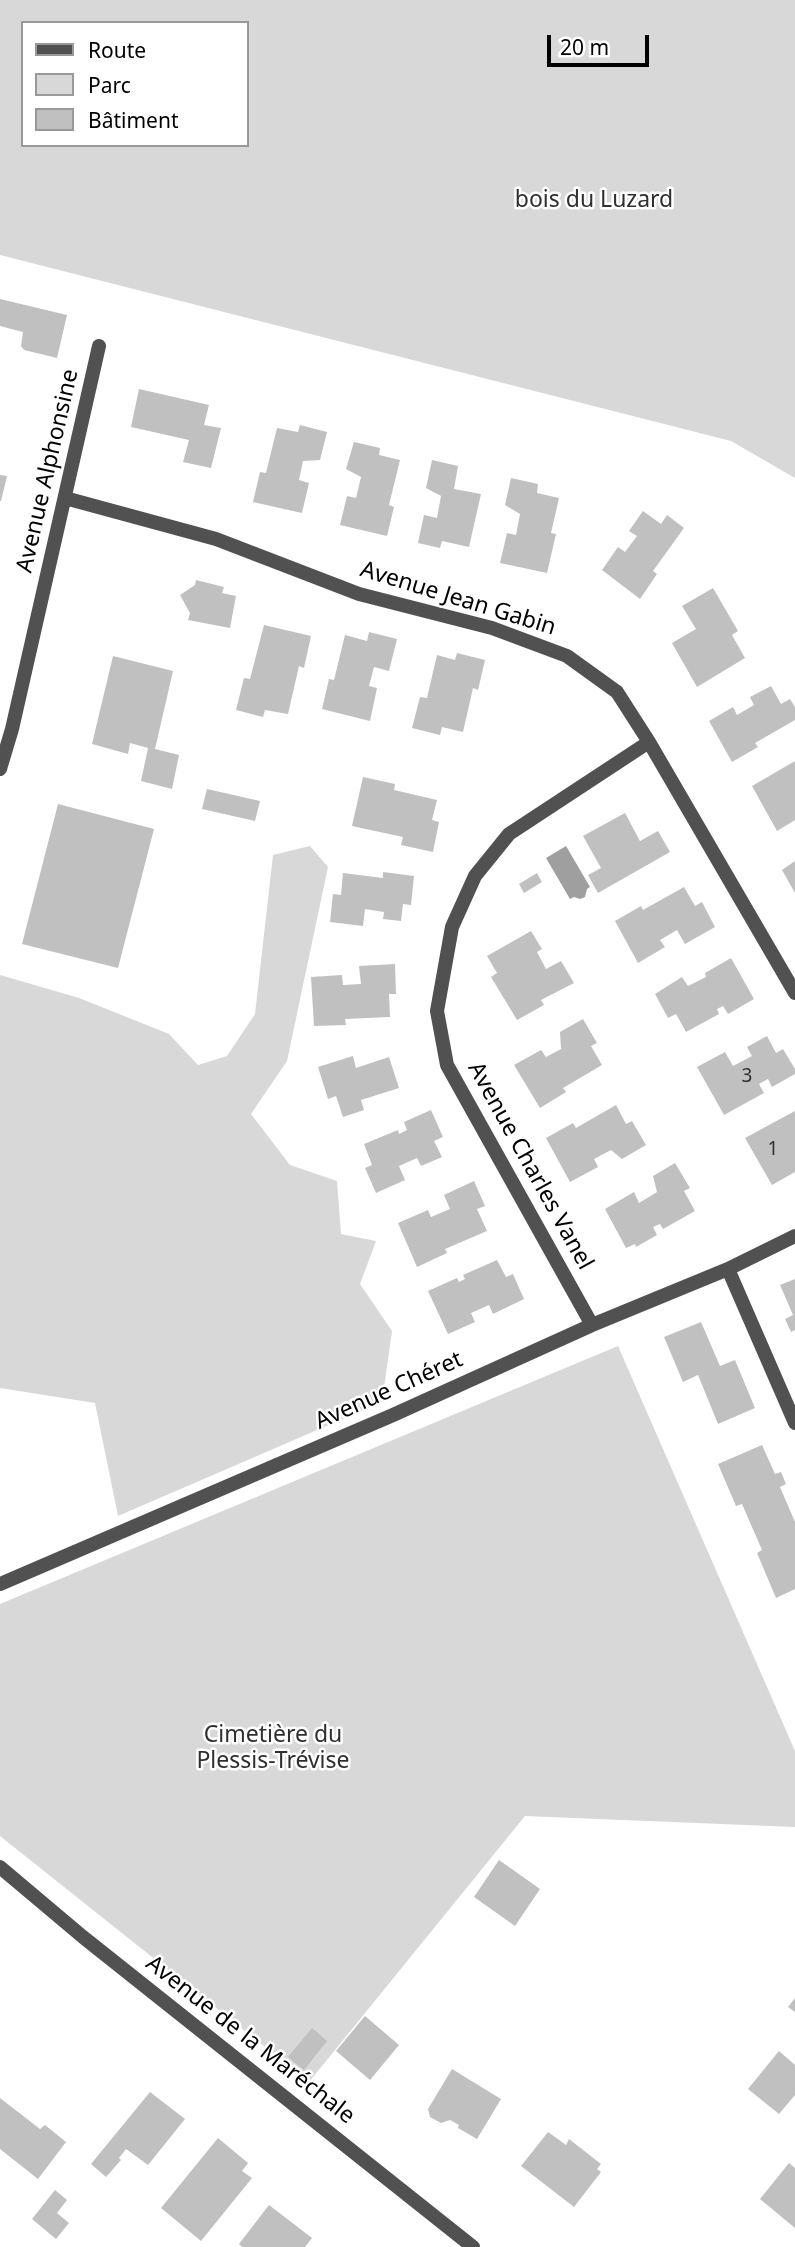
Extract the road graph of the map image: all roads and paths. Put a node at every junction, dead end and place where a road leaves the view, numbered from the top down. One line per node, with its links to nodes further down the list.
1 (99, 346): 2 (street, Avenue Alphonsine)
2 (65, 498): 3 (street, Avenue Jean Gabin); 4 (street, Avenue Alphonsine)
3 (649, 741): 5 (street, Avenue Jean Gabin); 8 (street, Avenue Charles Vanel)
4 (0, 769)
5 (795, 993)
6 (795, 1237): 7 (street, Avenue Chéret)
7 (728, 1269): 8 (street, Avenue Chéret); 9 (street)
8 (592, 1325): 10 (street, Avenue Chéret)
9 (795, 1423)
10 (0, 1584)
11 (0, 1867): 12 (street, Avenue de la Maréchale)
12 (473, 2247)

